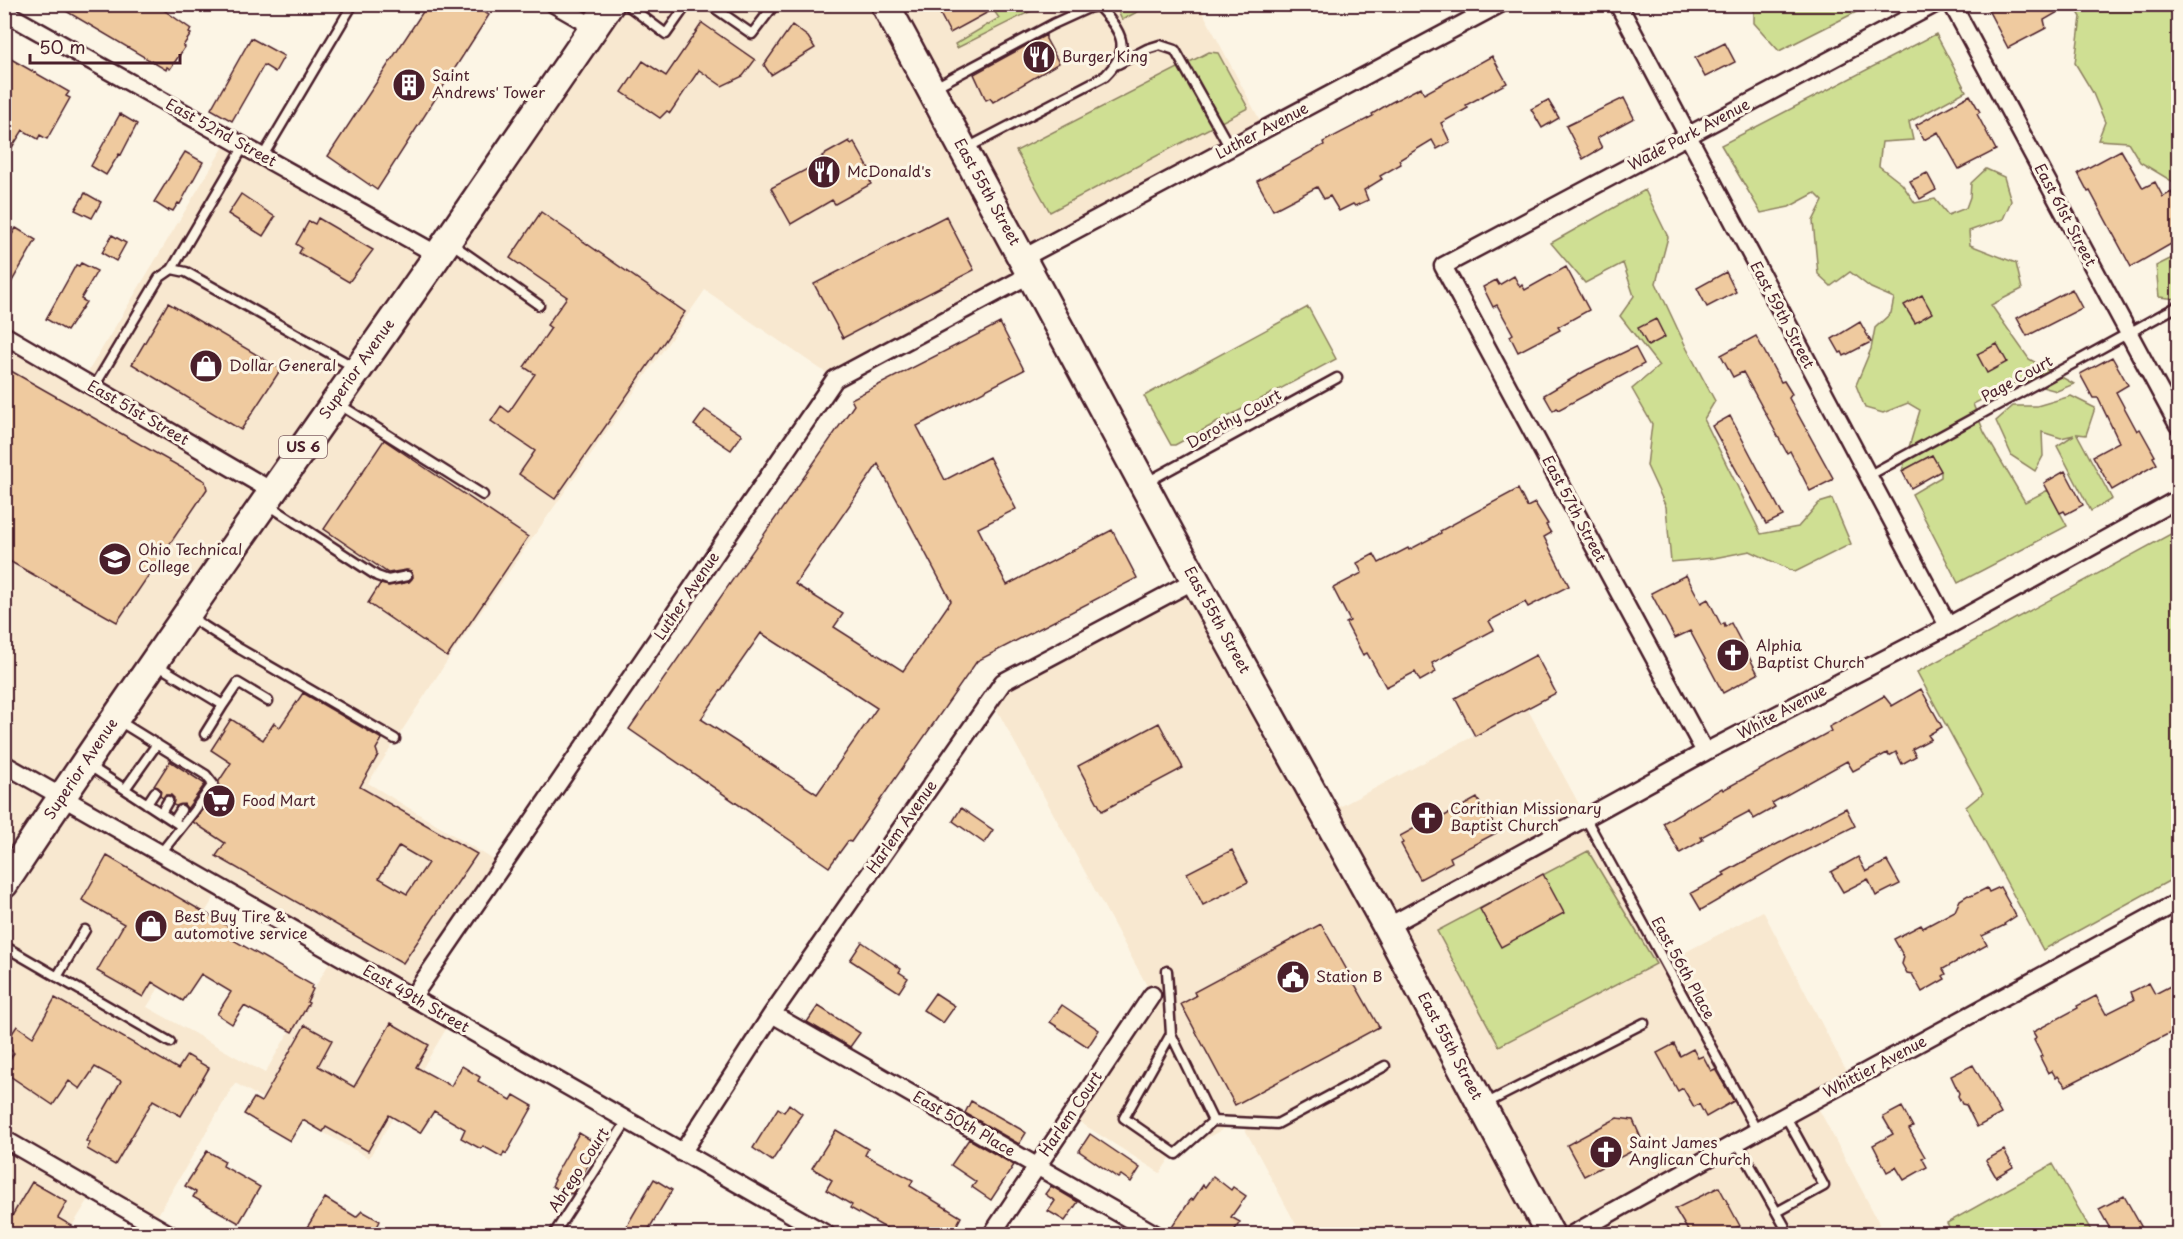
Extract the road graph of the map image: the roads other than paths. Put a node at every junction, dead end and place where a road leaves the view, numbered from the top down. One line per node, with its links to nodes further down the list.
1 (353, 4): 21 (lane)
2 (554, 4): 14 (street)
3 (610, 4): 14 (main road, Superior Avenue / US 6)
4 (626, 4): 5 (lane)
5 (687, 4)
6 (709, 4): 7 (lane)
7 (775, 4)
8 (885, 4): 16 (main road, East 55th Street)
9 (1500, 4): 19 (street, Luther Avenue)
10 (1618, 4): 17 (street, East 59th Street)
11 (1935, 4): 17 (street, Wade Park Avenue)
12 (1952, 4): 28 (street, East 61st Street)
13 (4, 12): 18 (street, East 52nd Street)
14 (594, 27): 22 (main road, Superior Avenue / US 6)
15 (1118, 63): 16 (lane); 19 (lane); 20 (lane)
16 (931, 89): 20 (main road, East 55th Street)
17 (1687, 135): 24 (street, Wade Park Avenue); 35 (street, East 59th Street)
18 (244, 146): 21 (street, East 52nd Street); 25 (lane)
19 (1230, 148): 23 (street, Luther Avenue)
20 (964, 150): 23 (main road, East 55th Street)
21 (262, 156): 22 (street, East 52nd Street)
22 (443, 248): 26 (lane); 30 (main road, Superior Avenue / US 6)
23 (1027, 266): 36 (main road, East 55th Street); 72 (street, Luther Avenue)
24 (1443, 266): 51 (street, East 57th Street)
25 (172, 269): 30 (lane); 32 (lane)
26 (539, 305)
27 (2178, 306): 28 (lane, Page Court)
28 (2128, 333): 34 (street, East 61st Street); 35 (lane, Page Court)
29 (4, 335): 32 (street, East 51st Street)
30 (357, 368): 33 (main road, Superior Avenue / US 6)
31 (1337, 378): 36 (lane, Dorothy Court)
32 (94, 387): 38 (street, East 51st Street)
33 (334, 401): 37 (lane); 38 (main road, Superior Avenue / US 6)
34 (2178, 424)
35 (1868, 476): 43 (street, East 59th Street)
36 (1144, 483): 41 (main road, East 55th Street)
37 (483, 495)
38 (268, 496): 40 (lane); 42 (main road, Superior Avenue / US 6)
39 (2178, 499): 43 (street, White Avenue)
40 (407, 576)
41 (1195, 580): 66 (main road, East 55th Street); 73 (street, Harlem Avenue)
42 (187, 615): 44 (main road, Superior Avenue / US 6); 49 (lane)
43 (1948, 626): 51 (street, White Avenue)
44 (154, 663): 46 (lane); 47 (main road, Superior Avenue / US 6)
45 (268, 701): 46 (lane)
46 (223, 705): 48 (lane)
47 (116, 718): 50 (lane); 52 (main road, Superior Avenue / US 6)
48 (205, 734)
49 (395, 739)
50 (157, 744): 54 (lane); 62 (lane)
51 (1705, 752): 61 (street, White Avenue)
52 (85, 763): 54 (lane); 56 (main road, Superior Avenue / US 6)
53 (4, 764): 56 (street, East 49th Street)
54 (125, 789): 58 (lane)
55 (155, 792): 58 (lane)
56 (61, 798): 63 (street, East 49th Street); 64 (main road, Superior Avenue / US 6)
57 (168, 801): 60 (lane)
58 (147, 804): 60 (lane)
59 (181, 810): 62 (lane)
60 (161, 813): 62 (lane)
61 (1586, 819): 66 (street, White Avenue); 82 (lane, East 56th Place)
62 (178, 824): 63 (lane)
63 (160, 854): 72 (street, East 49th Street)
64 (4, 884)
65 (2178, 902): 79 (street, Whittier Avenue)
66 (1387, 927): 78 (main road, East 55th Street)
67 (85, 930): 70 (lane)
68 (4, 946): 70 (lane)
69 (1167, 971): 75 (lane)
70 (57, 977): 76 (lane)
71 (1152, 995): 86 (street, Harlem Court)
72 (412, 996): 80 (street, East 49th Street)
73 (772, 1014): 85 (street, Harlem Avenue); 86 (street, East 50th Place)
74 (1644, 1023): 78 (lane)
75 (1171, 1034): 81 (lane); 81 (lane)
76 (170, 1042)
77 (1385, 1066): 81 (lane)
78 (1482, 1106): 93 (main road, East 55th Street)
79 (1785, 1115): 82 (street, Whittier Avenue); 87 (lane)
80 (627, 1121): 85 (street, East 49th Street); 89 (lane, Abrego Court)
81 (1213, 1121)
82 (1757, 1131): 84 (street, Whittier Avenue)
83 (4, 1139): 88 (street)
84 (1737, 1142): 87 (lane); 94 (street, Whittier Avenue)
85 (682, 1153): 90 (street, East 49th Street)
86 (1037, 1165): 91 (street, Harlem Court); 92 (street, East 50th Place)
87 (1777, 1212): 95 (lane)
88 (169, 1234)
89 (554, 1234)
90 (826, 1234)
91 (992, 1234)
92 (1155, 1234)
93 (1550, 1234)
94 (1573, 1234)
95 (1789, 1234)

